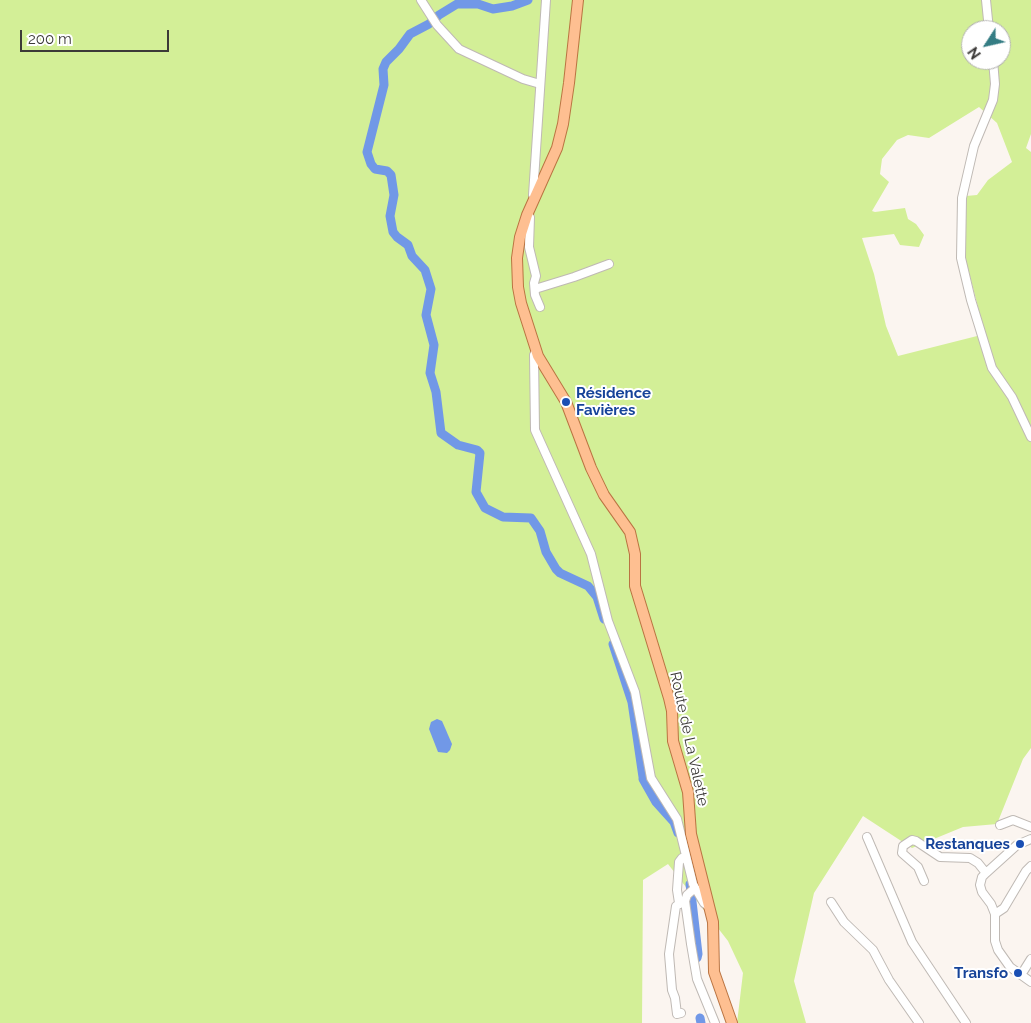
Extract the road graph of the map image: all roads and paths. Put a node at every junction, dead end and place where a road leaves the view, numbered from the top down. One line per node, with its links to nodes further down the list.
1 (421, 0): 7 (street)
2 (546, 0): 7 (street)
3 (578, 0): 8 (main road, Route de La Valette)
4 (986, 0): 5 (street)
5 (988, 20)
6 (993, 70): 14 (street)
7 (540, 84): 8 (street)
8 (536, 196): 9 (main road, Route de La Valette)
9 (527, 215): 11 (street); 13 (main road, Route de La Valette)
10 (608, 264): 11 (street)
11 (535, 288): 12 (street)
12 (540, 306)
13 (538, 350): 19 (street); 26 (main road, Route de La Valette)
14 (1031, 437)
15 (1000, 825): 16 (street)
16 (1031, 828)
17 (867, 837): 35 (street)
18 (1031, 839): 21 (street)
19 (684, 857): 23 (street); 24 (street)
20 (1031, 866): 27 (street)
21 (986, 873): 22 (street); 27 (street)
22 (924, 880)
23 (692, 890): 24 (street); 26 (street)
24 (682, 902): 31 (street); 32 (street)
25 (831, 902): 34 (street)
26 (709, 907): 33 (main road, Route de La Valette)
27 (995, 914): 29 (street)
28 (1031, 959): 29 (street)
29 (1021, 975): 30 (street)
30 (1031, 982)
31 (681, 1013)
32 (715, 1023)
33 (732, 1023)
34 (918, 1023)
35 (966, 1023)

